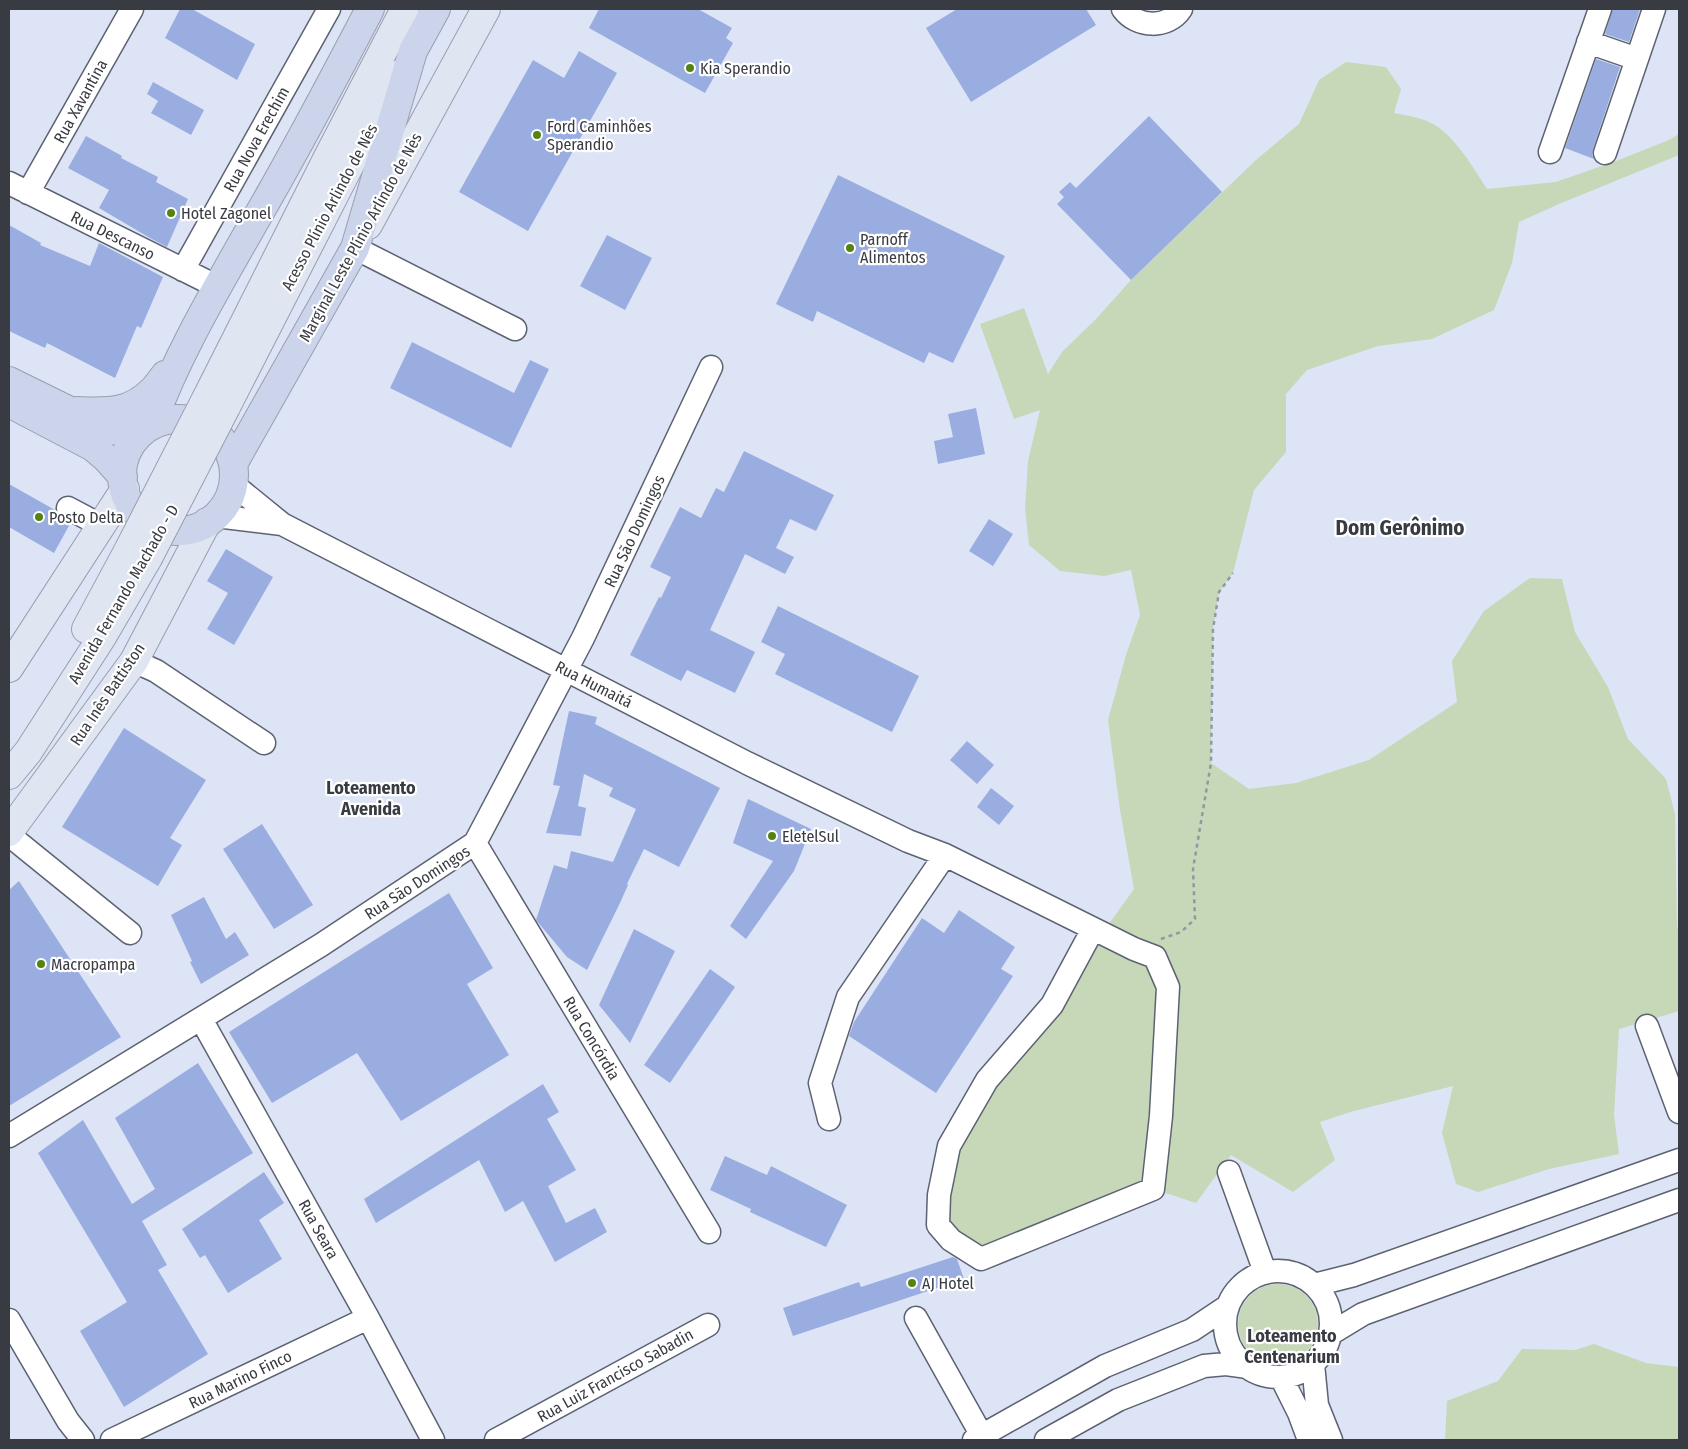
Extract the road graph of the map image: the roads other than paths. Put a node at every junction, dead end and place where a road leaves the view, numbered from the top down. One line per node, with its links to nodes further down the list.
1 (132, 9): 16 (street, Rua Xavantina)
2 (329, 9): 18 (street, Rua Nova Erechim)
3 (370, 9): 19 (highway)
4 (405, 9): 24 (main road, Acesso Plínio Arlindo de Nês)
5 (436, 9): 12 (highway, Acesso Plínio Arlindo de Nês)
6 (486, 9): 17 (main road, Marginal Leste Plínio Arlindo de Nês)
7 (1123, 9): 8 (street)
8 (1181, 9)
9 (1600, 9): 11 (street)
10 (1654, 9): 13 (street)
11 (1588, 42): 13 (street); 14 (street)
12 (413, 51): 17 (highway); 24 (main road, Acesso Plínio Arlindo de Nês)
13 (1637, 59): 15 (street)
14 (1550, 152)
15 (1605, 153)
16 (18, 188): 18 (street, Rua Descanso)
17 (355, 248): 20 (street); 28 (highway, Marginal Leste Plínio Arlindo de Nês)
18 (183, 270): 19 (street, Rua Descanso)
19 (218, 287): 21 (highway)
20 (515, 329)
21 (182, 355): 26 (highway); 27 (highway)
22 (711, 367): 37 (street, Rua São Domingos)
23 (9, 381): 26 (highway)
24 (216, 402): 34 (main road, Avenida Fernando Machado - D, bridge)
25 (9, 403): 29 (highway)
26 (70, 411): 27 (highway)
27 (146, 430): 28 (highway); 29 (highway)
28 (233, 475): 31 (highway); 32 (street, Rua Humaitá)
29 (124, 483): 31 (highway); 33 (main road)
30 (68, 508): 33 (street)
31 (212, 519): 32 (street, Rua Humaitá); 35 (main road, Rua Inês Battiston)
32 (282, 524): 37 (street, Rua Humaitá)
33 (102, 526): 36 (main road)
34 (138, 554): 39 (main road, Avenida Fernando Machado - D); 40 (main road, Avenida Fernando Machado - D)
35 (134, 661): 38 (street); 41 (main road, Rua Inês Battiston)
36 (9, 668)
37 (566, 669): 42 (street, Rua São Domingos); 43 (street, Rua Humaitá)
38 (264, 743)
39 (9, 746)
40 (9, 775)
41 (9, 834): 45 (street)
42 (475, 843): 46 (street, Rua São Domingos); 54 (street, Rua Concórdia)
43 (945, 855): 44 (street, Rua Humaitá); 49 (street)
44 (1093, 929): 44 (street, Rua Humaitá)
45 (130, 933)
46 (201, 1019): 50 (street, Rua São Domingos); 58 (street, Rua Seara)
47 (1647, 1026): 48 (street)
48 (1679, 1112)
49 (829, 1119)
50 (9, 1136)
51 (1679, 1160): 56 (street)
52 (1229, 1172): 55 (street)
53 (1679, 1200): 62 (street)
54 (708, 1232)
55 (1265, 1272): 56 (street); 57 (street)
56 (1314, 1285): 62 (street)
57 (1228, 1306): 64 (street); 66 (street)
58 (368, 1318): 68 (street, Rua Marino Finco); 69 (street, Rua Seara)
59 (916, 1318): 66 (street)
60 (9, 1320): 67 (street)
61 (708, 1325): 70 (street, Rua Luiz Francisco Sabadin)
62 (1330, 1334): 63 (street)
63 (1312, 1364): 65 (street); 73 (street)
64 (1248, 1368): 65 (street); 71 (street)
65 (1281, 1377): 72 (street)
66 (978, 1438)
67 (83, 1440)
68 (112, 1440)
69 (433, 1440)
70 (496, 1440)
71 (1046, 1440)
72 (1309, 1440)
73 (1331, 1440)

